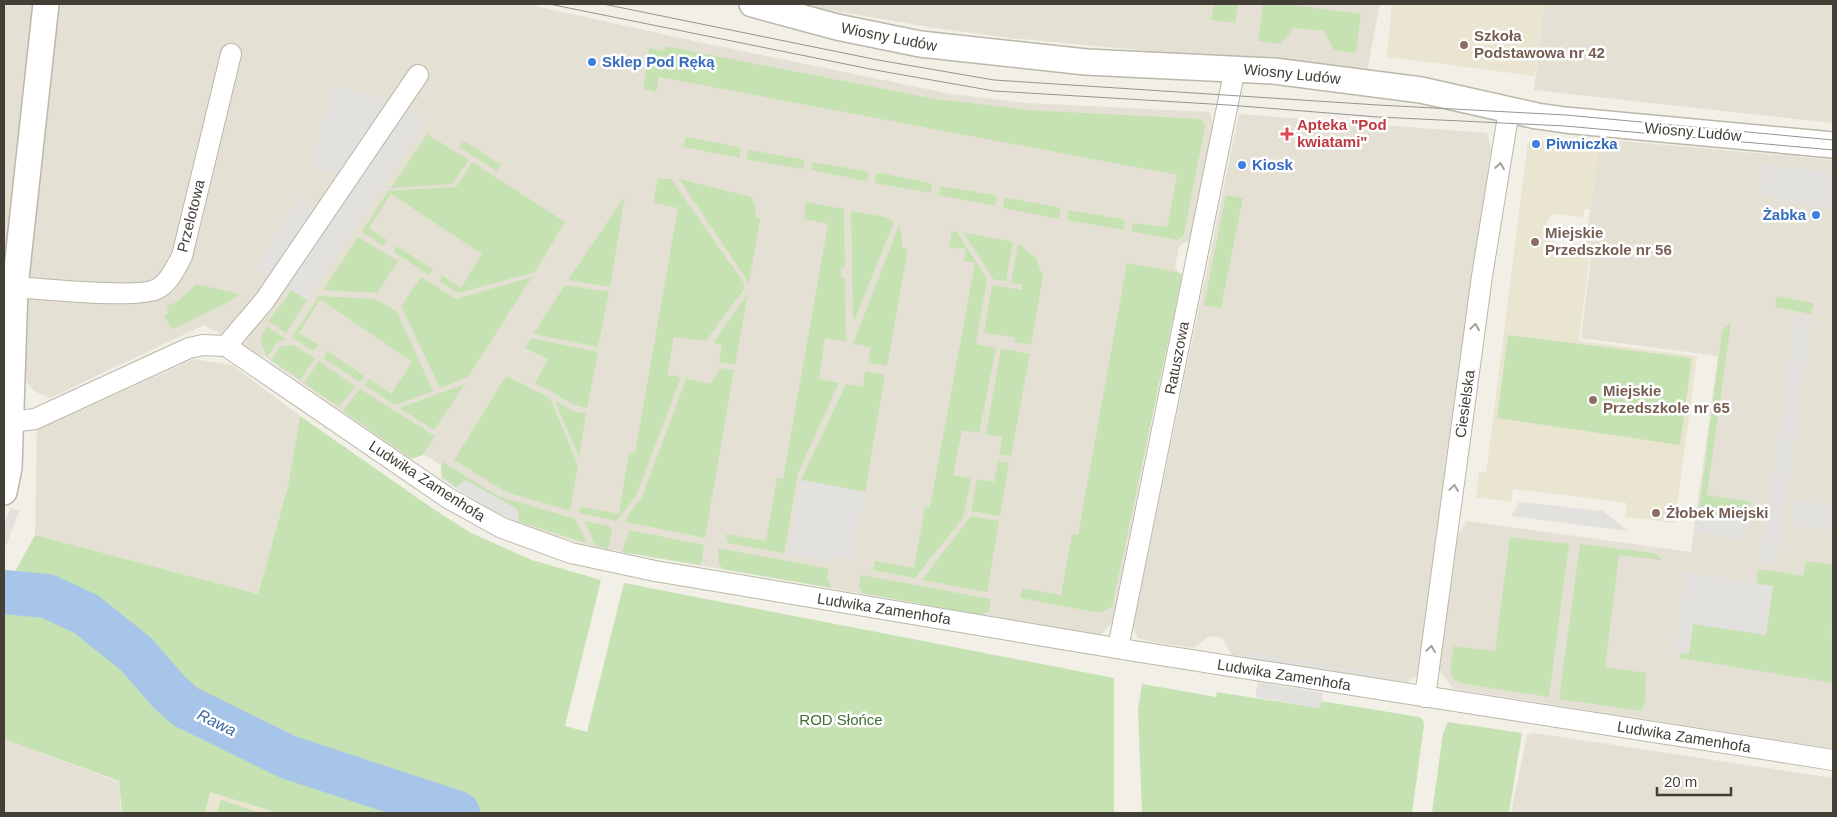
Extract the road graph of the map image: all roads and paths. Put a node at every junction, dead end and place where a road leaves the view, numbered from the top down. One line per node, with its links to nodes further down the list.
1 (46, 4): 8 (street)
2 (752, 4): 4 (street, Wiosny Ludów)
3 (231, 54): 8 (street, Przelotowa)
4 (1234, 68): 6 (street, Wiosny Ludów); 12 (street, Ratuszowa)
5 (418, 75): 9 (street)
6 (1509, 110): 7 (street, Wiosny Ludów); 13 (street, Ciesielska, one-way to 6)
7 (1833, 145)
8 (15, 287): 10 (street)
9 (226, 346): 10 (street); 12 (street, Ludwika Zamenhofa)
10 (7, 422): 11 (street)
11 (4, 492)
12 (1118, 648): 13 (street, Ludwika Zamenhofa)
13 (1425, 697): 14 (street, Ludwika Zamenhofa)
14 (1833, 760)

